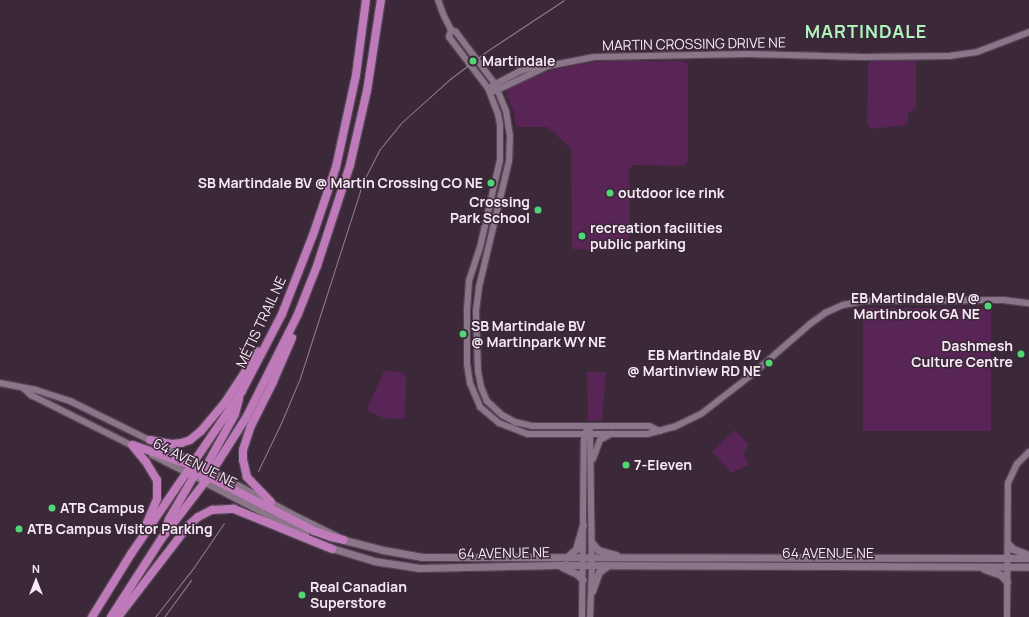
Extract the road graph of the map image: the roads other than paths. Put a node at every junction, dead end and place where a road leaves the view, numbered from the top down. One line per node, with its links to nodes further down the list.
1 (366, 0): 10 (main road, MÉTIS TRAIL NE)
2 (381, 0): 9 (main road, MÉTIS TRAIL NE)
3 (438, 0): 4 (street)
4 (451, 30): 6 (street); 7 (street)
5 (1029, 32): 6 (street, MARTIN CROSSING DRIVE NE)
6 (497, 87): 7 (street, MARTIN CROSSING DRIVE NE); 14 (street)
7 (489, 91): 16 (street)
8 (1029, 303): 15 (street)
9 (298, 314): 22 (main road, MÉTIS TRAIL NE); 23 (main road)
10 (265, 347): 13 (main road, MÉTIS TRAIL NE); 18 (main road)
11 (0, 383): 12 (street, 64 AVENUE NE)
12 (22, 387): 18 (street, 64 AVENUE NE); 19 (street, 64 AVENUE NE)
13 (242, 391): 22 (main road, MÉTIS TRAIL NE); 22 (main road)
14 (588, 425): 15 (street); 16 (street)
15 (660, 430): 17 (street)
16 (587, 434): 17 (street); 21 (street); 24 (street)
17 (613, 434): 21 (street)
18 (150, 440): 22 (street, 64 AVENUE NE)
19 (132, 445): 22 (main road); 30 (main road)
20 (1029, 452): 28 (street)
21 (591, 465): 27 (street)
22 (199, 472): 23 (main road, 64 AVENUE NE); 25 (main road, MÉTIS TRAIL NE); 25 (main road); 26 (main road); 29 (main road, 64 AVENUE NE); 30 (main road, MÉTIS TRAIL NE)
23 (271, 502): 26 (main road, 64 AVENUE NE)
24 (583, 525): 32 (main road); 35 (street)
25 (162, 538): 46 (main road, MÉTIS TRAIL NE)
26 (344, 540): 32 (main road, 64 AVENUE NE)
27 (592, 543): 33 (main road); 36 (street)
28 (1008, 544): 31 (main road); 34 (street)
29 (332, 549): 37 (main road, 64 AVENUE NE); 47 (main road)
30 (131, 554): 45 (main road, MÉTIS TRAIL NE)
31 (1029, 556): 34 (main road, 64 AVENUE NE)
32 (566, 558): 35 (main road, 64 AVENUE NE)
33 (626, 558): 34 (main road, 64 AVENUE NE); 36 (main road, 64 AVENUE NE)
34 (1008, 558): 40 (street)
35 (584, 562): 36 (main road, 64 AVENUE NE); 37 (main road, 64 AVENUE NE); 42 (street)
36 (592, 562): 38 (main road, 64 AVENUE NE); 44 (street)
37 (556, 565): 42 (main road)
38 (607, 566): 39 (main road, 64 AVENUE NE); 44 (main road)
39 (976, 566): 40 (main road, 64 AVENUE NE); 43 (main road)
40 (1007, 567): 41 (main road, 64 AVENUE NE); 43 (street)
41 (1029, 567)
42 (583, 580): 48 (street)
43 (1008, 582): 50 (street)
44 (592, 591): 49 (street)
45 (92, 617)
46 (111, 617)
47 (118, 617)
48 (582, 617)
49 (590, 617)
50 (1007, 617)

